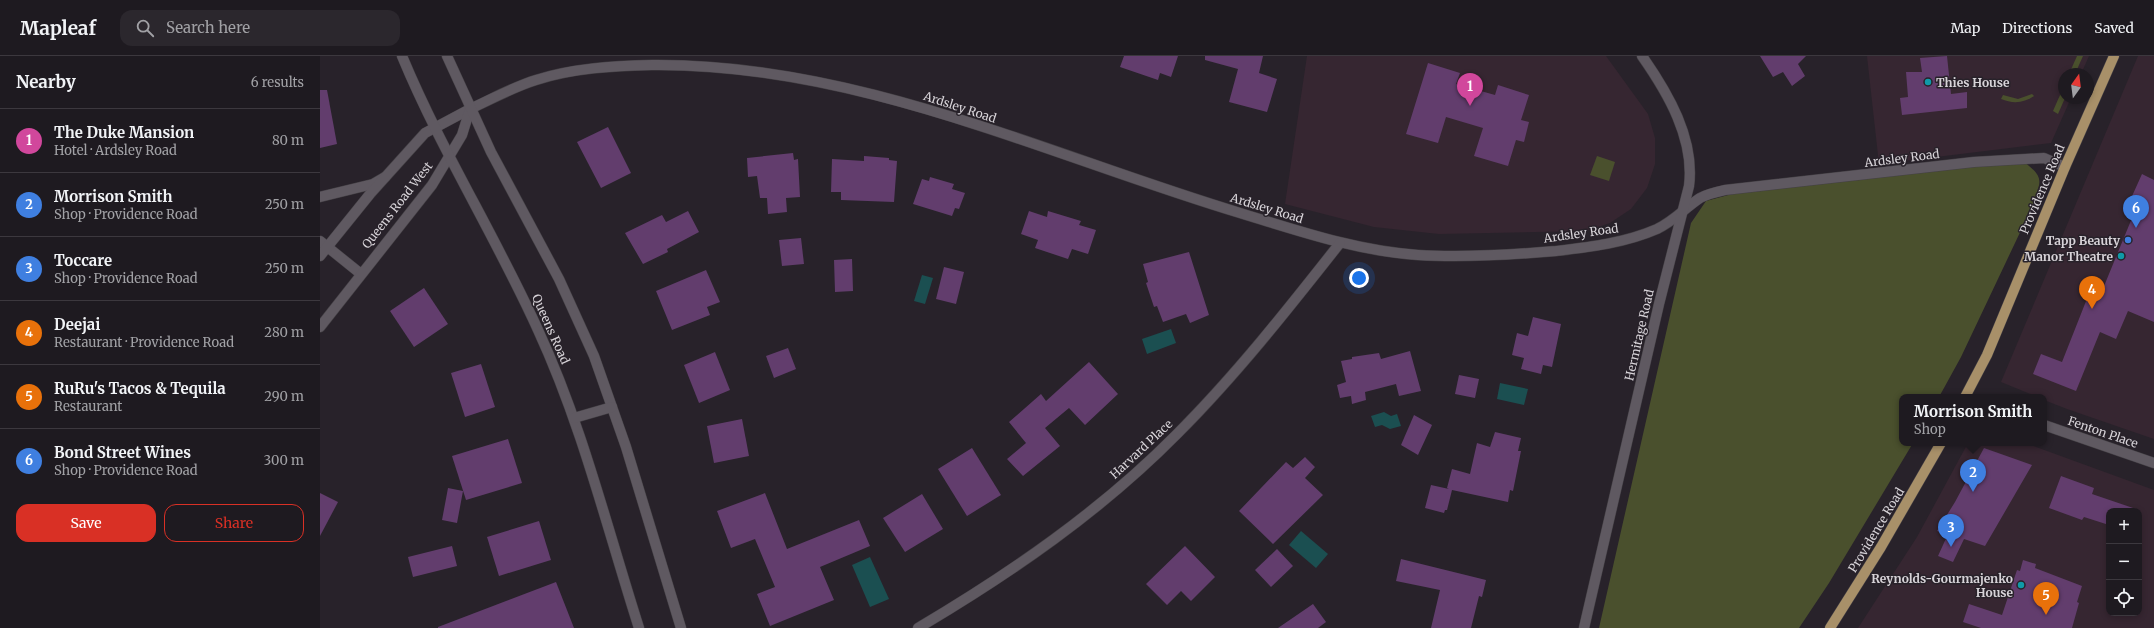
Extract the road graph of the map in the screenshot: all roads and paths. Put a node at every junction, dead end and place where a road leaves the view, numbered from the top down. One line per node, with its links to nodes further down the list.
1 (402, 56): 6 (street, Queens Road)
2 (447, 56): 5 (street)
3 (1642, 56): 11 (street, Hermitage Road)
4 (2114, 56): 8 (main road, Providence Road)
5 (470, 109): 6 (street, Queens Road West); 7 (street, Queens Road West); 12 (street, Ardsley Road); 18 (street)
6 (435, 127): 7 (street, Queens Road); 9 (street, Queens Road West)
7 (449, 158): 15 (street, Queens Road West); 19 (street, Queens Road)
8 (2065, 167): 11 (street, Ardsley Road); 17 (main road, Providence Road)
9 (388, 175): 10 (street); 13 (street, Queens Road West)
10 (320, 197)
11 (1682, 213): 12 (street, Ardsley Road); 26 (street, Hermitage Road)
12 (1340, 243): 25 (street, Harvard Place)
13 (324, 244): 14 (street, Queens Road West); 15 (street)
14 (320, 256)
15 (361, 274): 16 (street, Queens Road West)
16 (320, 327)
17 (1967, 394)
18 (612, 407): 19 (street); 24 (street)
19 (574, 418): 23 (street, Queens Road)
20 (2047, 426): 22 (street, Fenton Place)
21 (1939, 446): 27 (main road, Providence Road)
22 (2154, 463)
23 (639, 628)
24 (681, 628)
25 (918, 628)
26 (1584, 628)
27 (1830, 628)

